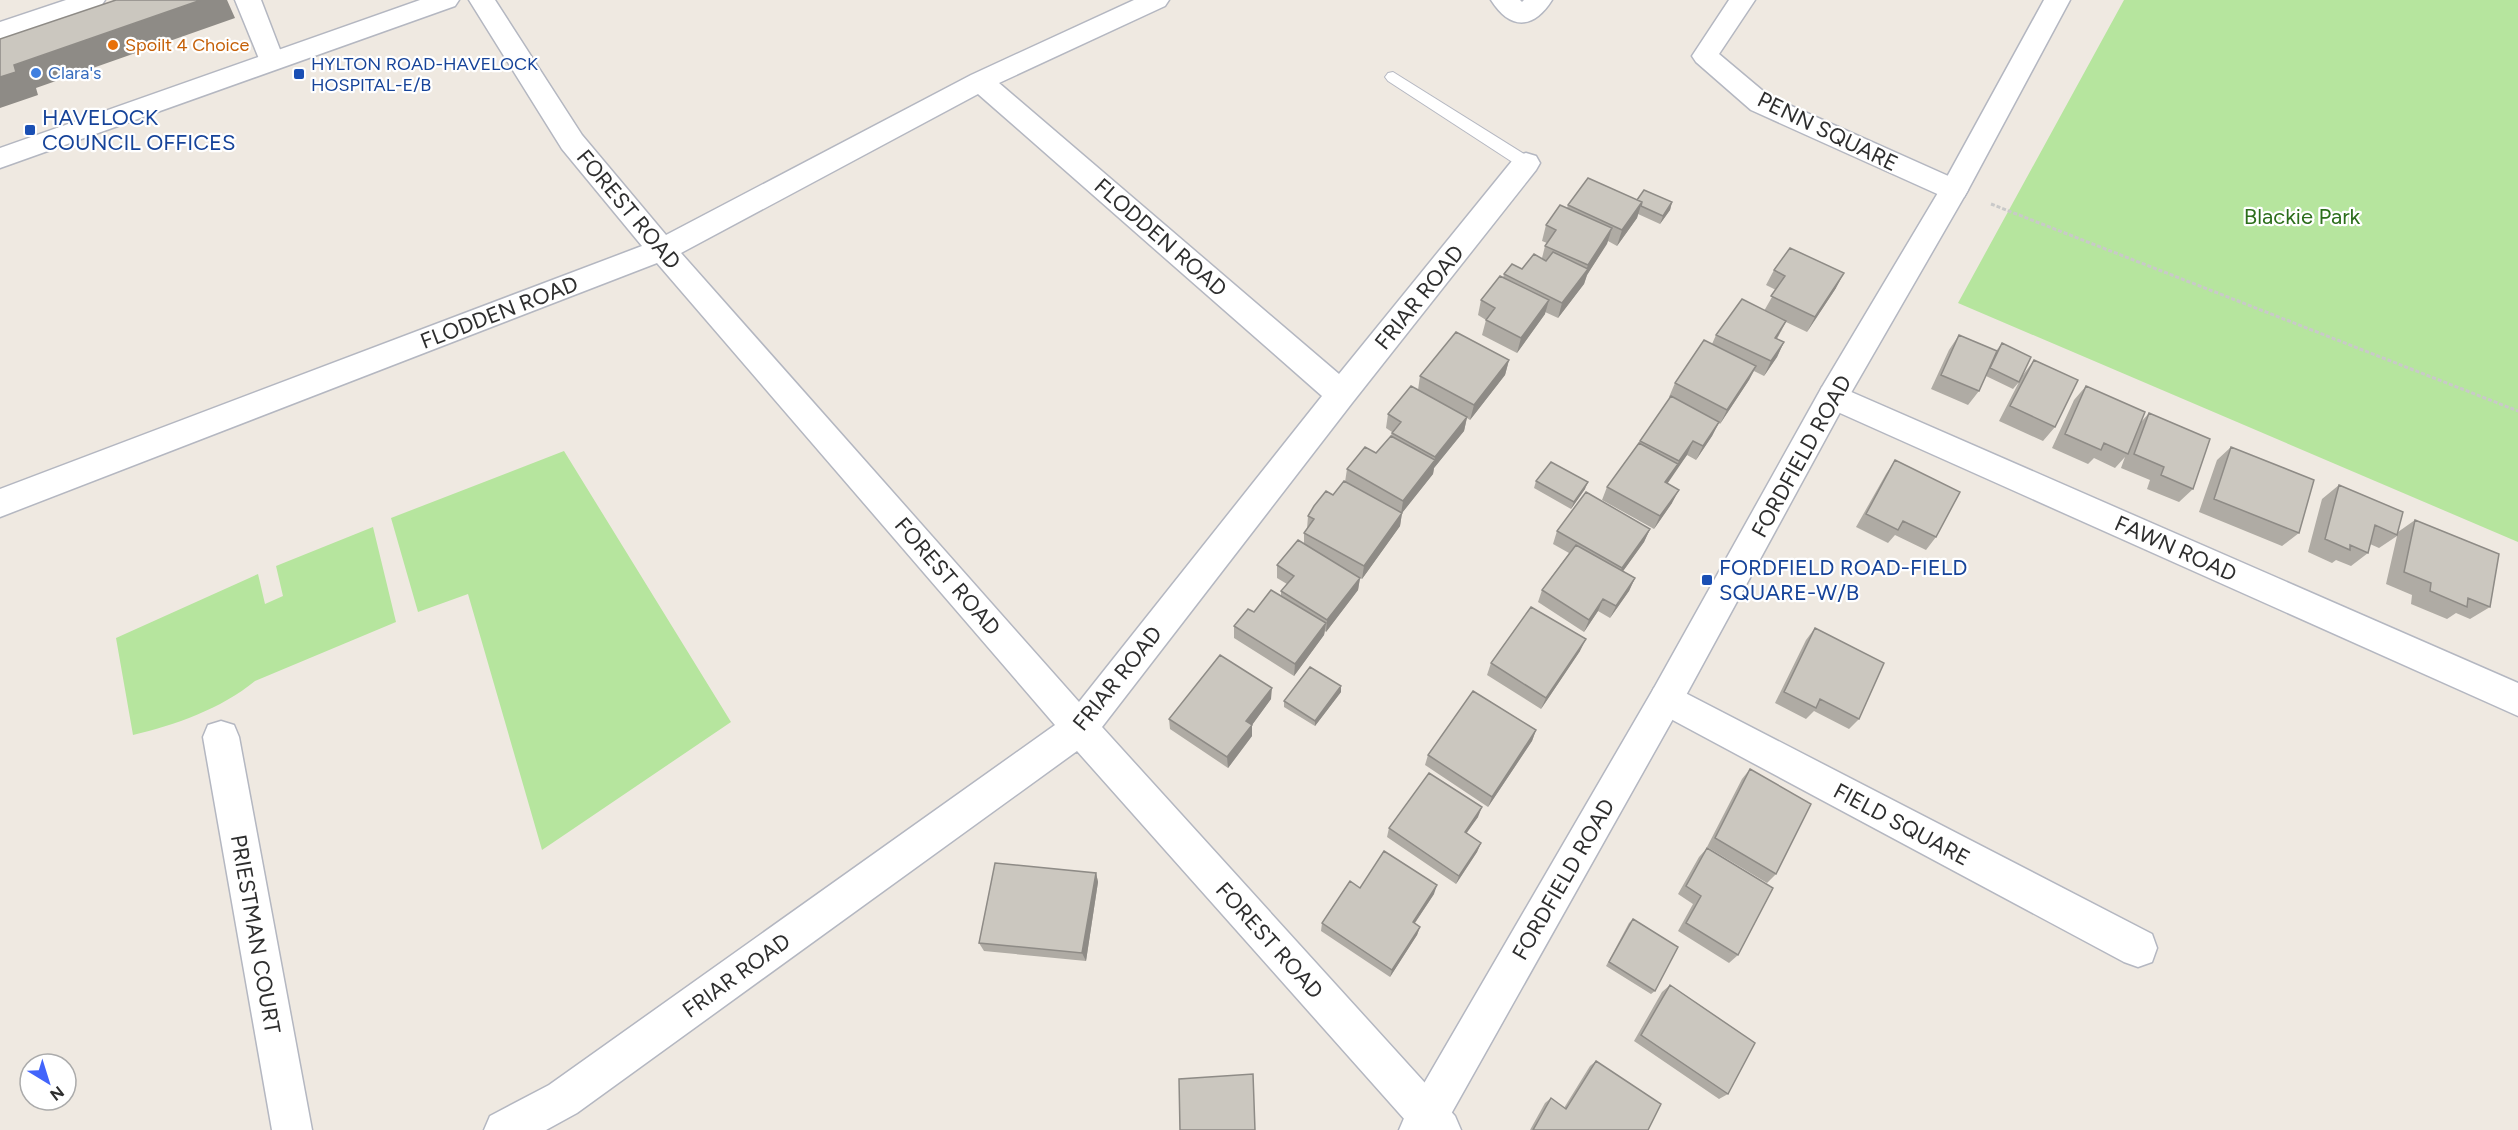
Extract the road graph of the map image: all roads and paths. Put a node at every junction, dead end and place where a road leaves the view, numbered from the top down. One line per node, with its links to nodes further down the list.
1 (92, 0): 10 (street)
2 (248, 0): 11 (street)
3 (446, 0): 11 (street)
4 (483, 0): 17 (street, FOREST ROAD)
5 (1156, 0): 13 (street, FLODDEN ROAD)
6 (1504, 0): 7 (street)
7 (1539, 0)
8 (1742, 0): 16 (street, PENN SQUARE)
9 (2057, 0): 16 (street, FORDFIELD ROAD)
10 (0, 31)
11 (271, 60): 14 (street)
12 (1393, 77): 15 (lane)
13 (981, 81): 17 (street, FLODDEN ROAD); 18 (street, FLODDEN ROAD)
14 (0, 158)
15 (1526, 163): 18 (street, FRIAR ROAD)
16 (1954, 190): 19 (street, FORDFIELD ROAD); 20 (path)
17 (662, 250): 21 (street, FLODDEN ROAD); 24 (street, FOREST ROAD)
18 (1341, 394): 24 (street, FRIAR ROAD)
19 (1833, 396): 22 (street, FORDFIELD ROAD); 23 (street, FAWN ROAD)
20 (2518, 411)
21 (0, 503)
22 (1666, 699): 26 (street, FIELD SQUARE); 27 (street, FORDFIELD ROAD)
23 (2518, 700)
24 (1080, 728): 27 (street, FOREST ROAD); 29 (street, FRIAR ROAD)
25 (221, 737): 28 (street, PRIESTMAN COURT)
26 (2138, 948)
27 (1429, 1125)
28 (292, 1130)
29 (504, 1130)

